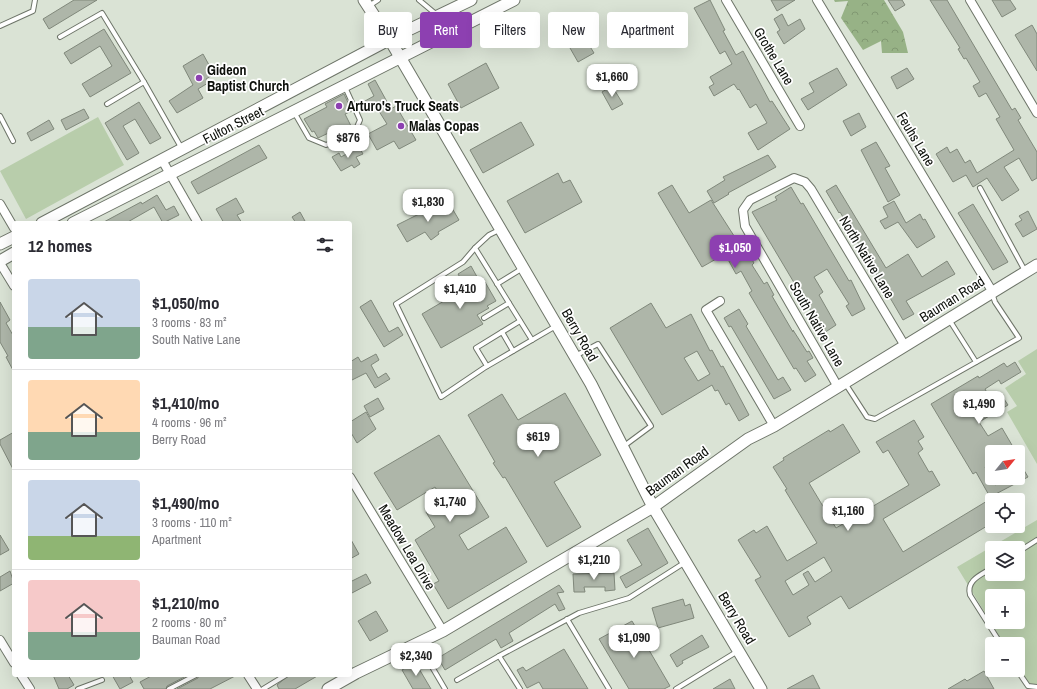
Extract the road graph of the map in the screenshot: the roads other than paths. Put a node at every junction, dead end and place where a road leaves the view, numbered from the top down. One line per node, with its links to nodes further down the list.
1 (35, 0): 13 (lane)
2 (419, 0): 11 (lane)
3 (471, 0): 9 (street, Fulton Street)
4 (514, 0): 17 (street, Fulton Street)
5 (726, 0): 24 (street, Grothe Lane)
6 (817, 0): 47 (street, Feuhs Lane)
7 (970, 0): 22 (street)
8 (370, 2): 10 (street, Berry Road)
9 (457, 3): 12 (street, Fulton Street)
10 (375, 12)
11 (433, 12)
12 (444, 12)
13 (0, 26)
14 (60, 37): 18 (lane)
15 (375, 48): 26 (street, Fulton Street)
16 (395, 48): 17 (street, Berry Road)
17 (400, 57): 19 (street, Fulton Street); 36 (street, Berry Road)
18 (144, 82): 20 (lane); 26 (lane)
19 (344, 86): 21 (street, Fulton Street); 21 (lane)
20 (107, 104)
21 (294, 112): 28 (street, Fulton Street)
22 (1037, 113)
23 (0, 116): 25 (lane)
24 (800, 126)
25 (13, 141)
26 (183, 149): 27 (street, Fulton Street)
27 (162, 160): 28 (street); 32 (street, Fulton Street)
28 (170, 174): 33 (street, Fulton Street); 34 (street)
29 (980, 188): 44 (lane)
30 (0, 204): 35 (street)
31 (743, 210): 56 (street, North Native Lane); 61 (street, South Native Lane)
32 (46, 221)
33 (77, 221)
34 (197, 221)
35 (12, 225)
36 (501, 229): 39 (lane); 43 (street, Berry Road)
37 (12, 238): 38 (street)
38 (0, 244)
39 (475, 248): 46 (lane); 60 (lane)
40 (12, 254): 41 (street)
41 (0, 262): 45 (street)
42 (1037, 265): 44 (street, Bauman Road)
43 (523, 268): 46 (lane); 53 (street, Berry Road)
44 (1026, 272): 47 (street, Bauman Road)
45 (12, 283)
46 (497, 284): 49 (lane)
47 (992, 291): 51 (street, Bauman Road); 59 (lane)
48 (720, 301): 62 (street)
49 (509, 303): 50 (lane); 52 (lane)
50 (484, 318)
51 (948, 319): 56 (street, Bauman Road); 59 (lane)
52 (520, 321): 54 (lane); 55 (lane)
53 (557, 325): 55 (lane); 58 (street, Berry Road)
54 (502, 332): 57 (lane); 60 (lane)
55 (532, 340): 57 (lane)
56 (905, 346): 61 (street, Bauman Road)
57 (513, 351): 60 (lane)
58 (575, 356): 63 (street, Berry Road); 63 (lane)
59 (976, 362): 61 (lane)
60 (487, 366)
61 (841, 385): 62 (street, Bauman Road)
62 (774, 426): 65 (street, Bauman Road)
63 (623, 446): 65 (street, Berry Road)
64 (352, 480): 71 (street, Meadow Lea Drive)
65 (653, 506): 68 (street, Berry Road); 71 (street, Bauman Road)
66 (1037, 540): 67 (lane)
67 (1025, 548)
68 (686, 561): 70 (lane); 75 (street, Berry Road)
69 (985, 573): 72 (lane)
70 (567, 619): 76 (lane); 94 (lane)
71 (443, 631): 74 (street, Bauman Road)
72 (997, 637)
73 (0, 640): 77 (street)
74 (418, 643): 85 (street, Bauman Road); 92 (lane)
75 (739, 651): 95 (lane); 96 (street, Berry Road)
76 (499, 656): 84 (lane); 93 (lane)
77 (12, 660)
78 (24, 677): 87 (street)
79 (192, 677): 89 (lane)
80 (249, 677): 90 (street)
81 (283, 677): 91 (lane)
82 (1022, 677): 86 (lane)
83 (102, 680): 88 (lane)
84 (457, 680)
85 (334, 687)
86 (1037, 687)
87 (30, 689)
88 (78, 689)
89 (169, 689)
90 (257, 689)
91 (262, 689)
92 (445, 689)
93 (520, 689)
94 (609, 689)
95 (676, 689)
96 (761, 689)

